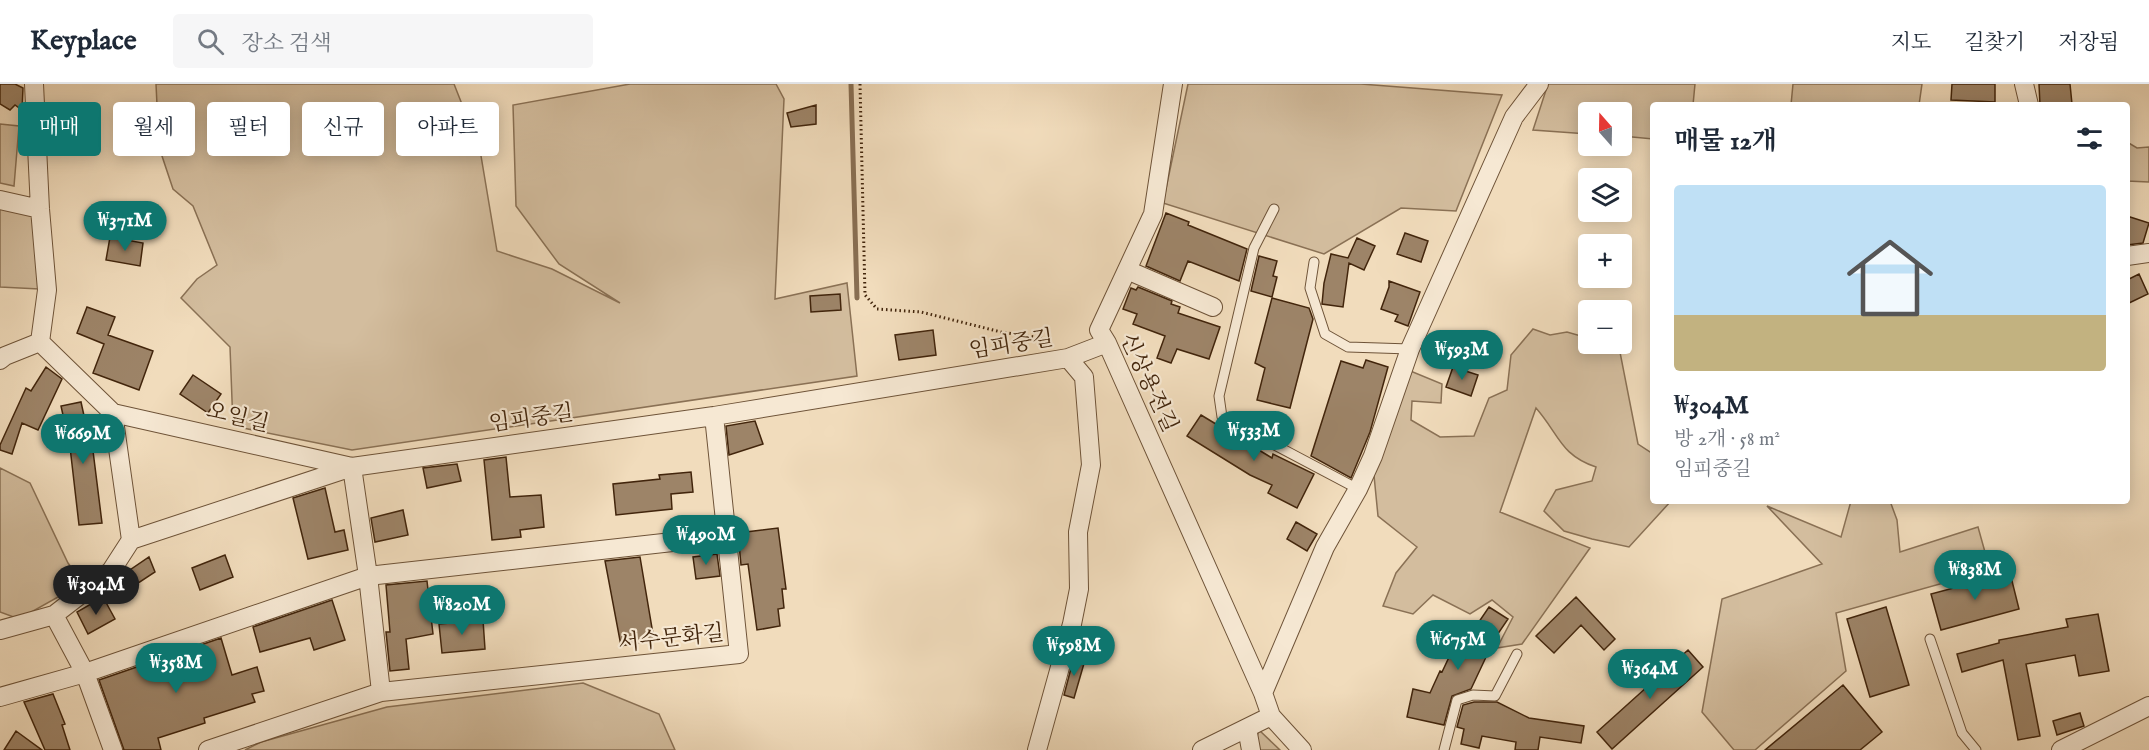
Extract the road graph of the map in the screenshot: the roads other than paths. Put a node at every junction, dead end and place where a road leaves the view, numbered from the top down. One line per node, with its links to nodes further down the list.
1 (34, 84): 7 (street)
2 (1173, 84): 12 (street, 신상용전길)
3 (1539, 84): 16 (street)
4 (2024, 84): 5 (street)
5 (2028, 102)
6 (0, 200): 7 (street)
7 (40, 209): 14 (street)
8 (1274, 209): 22 (lane)
9 (2149, 253): 10 (street)
10 (2130, 256)
11 (1314, 262): 16 (lane)
12 (1126, 270): 13 (street); 15 (street, 신상용전길)
13 (1213, 308)
14 (40, 342): 18 (street); 19 (street)
15 (1107, 343): 17 (street, 임피중길); 32 (street, 신상용전길)
16 (1410, 349): 22 (street)
17 (1068, 358): 20 (street, 임피중길); 39 (street)
18 (0, 360)
19 (112, 413): 21 (street, 오일길); 24 (street)
20 (714, 416): 21 (street, 임피중길); 23 (street)
21 (352, 467): 24 (street, 임피중길); 25 (street)
22 (1358, 489): 32 (street)
23 (726, 536): 25 (street); 31 (street, 서수문화길)
24 (131, 540): 26 (street)
25 (368, 576): 30 (street); 31 (street)
26 (54, 615): 27 (street); 30 (street)
27 (0, 630)
28 (1930, 639): 44 (lane)
29 (1517, 654): 43 (lane)
30 (85, 673): 33 (street); 37 (street)
31 (381, 692): 38 (street, 서수문화길)
32 (1263, 693): 35 (street, 신상용전길)
33 (0, 697)
34 (2149, 706): 45 (street)
35 (1271, 716): 36 (street); 42 (street, 신상용전길)
36 (1247, 728): 40 (street); 41 (street)
37 (113, 750)
38 (208, 750)
39 (1037, 750)
40 (1202, 750)
41 (1251, 750)
42 (1302, 750)
43 (1444, 750)
44 (1976, 750)
45 (2061, 750)

